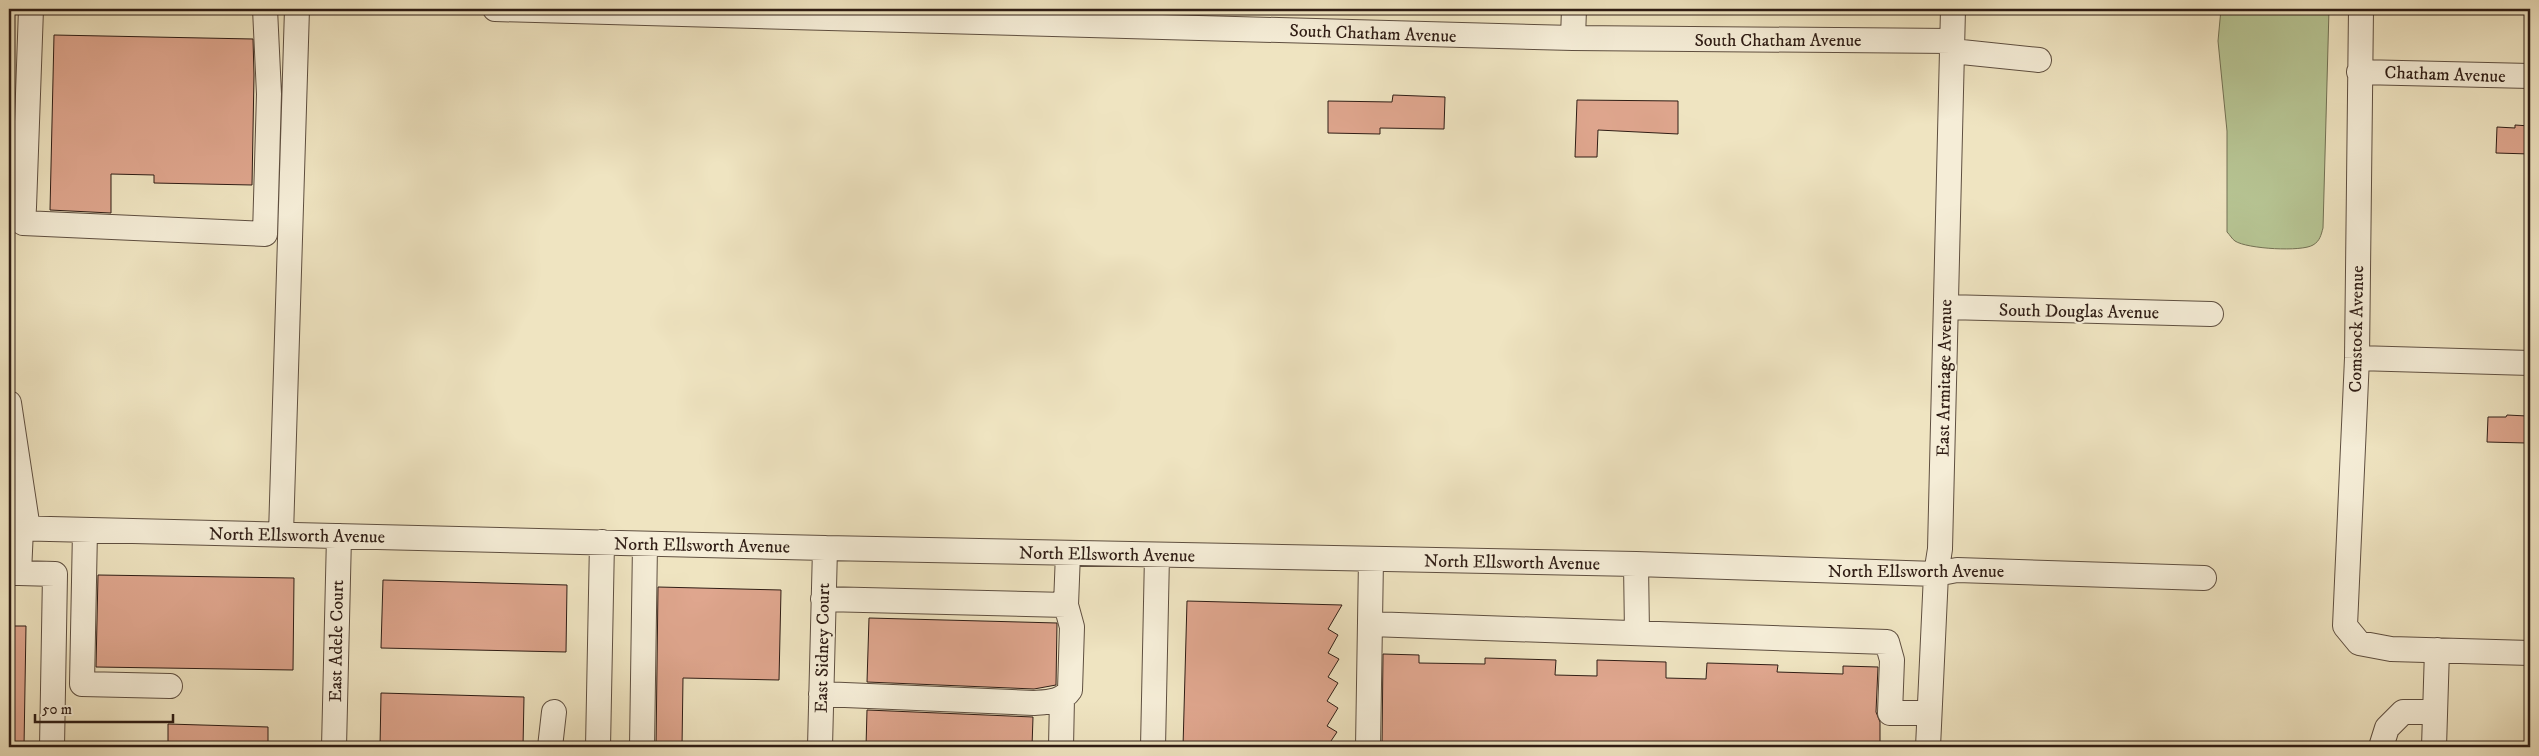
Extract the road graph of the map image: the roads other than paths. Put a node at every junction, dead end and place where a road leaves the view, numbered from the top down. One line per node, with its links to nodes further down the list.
1 (31, 9): 13 (street)
2 (266, 9): 14 (street)
3 (297, 9): 22 (street)
4 (495, 9): 8 (street, South Chatham Avenue)
5 (1574, 9): 8 (street)
6 (1953, 9): 9 (street, East Armitage Avenue)
7 (2361, 9): 11 (street, Comstock Avenue)
8 (1573, 38): 9 (street, South Chatham Avenue)
9 (1952, 46): 10 (street, South Chatham Avenue); 15 (street, East Armitage Avenue)
10 (2040, 60)
11 (2359, 72): 12 (street, Chatham Avenue); 17 (street, Comstock Avenue)
12 (2530, 76)
13 (17, 158): 14 (street)
14 (16, 206)
15 (1946, 308): 16 (street, South Douglas Avenue); 32 (street, East Armitage Avenue)
16 (2211, 314)
17 (2357, 358): 18 (street); 38 (street, Comstock Avenue)
18 (2530, 363)
19 (9, 403): 20 (street)
20 (20, 529): 21 (street, North Ellsworth Avenue); 31 (street)
21 (85, 530): 22 (street, North Ellsworth Avenue); 40 (street)
22 (281, 534): 23 (street, North Ellsworth Avenue)
23 (339, 536): 24 (street, North Ellsworth Avenue); 47 (street, East Adele Court)
24 (602, 542): 25 (street, North Ellsworth Avenue); 49 (street)
25 (645, 544): 26 (street, North Ellsworth Avenue); 50 (street)
26 (825, 548): 27 (street, North Ellsworth Avenue); 34 (street, East Sidney Court)
27 (1068, 553): 28 (street, North Ellsworth Avenue); 35 (street)
28 (1157, 555): 29 (street, North Ellsworth Avenue); 53 (street)
29 (1371, 559): 30 (street, North Ellsworth Avenue); 36 (street)
30 (1636, 564): 32 (street, North Ellsworth Avenue); 37 (street)
31 (14, 573): 46 (street)
32 (1936, 574): 33 (street, North Ellsworth Avenue); 45 (street, East Armitage Avenue)
33 (2204, 578)
34 (823, 599): 35 (street); 41 (street, East Sidney Court)
35 (1066, 606): 42 (street)
36 (1370, 624): 37 (street); 54 (street)
37 (1637, 633): 45 (street)
38 (2437, 650): 39 (street); 44 (street)
39 (2530, 653)
40 (170, 686)
41 (821, 694): 42 (street); 51 (street, East Sidney Court)
42 (1062, 698): 52 (street)
43 (554, 712): 48 (street)
44 (2435, 712): 56 (street); 57 (street)
45 (1928, 713): 55 (street, East Armitage Avenue)
46 (52, 747)
47 (334, 747)
48 (550, 747)
49 (598, 747)
50 (642, 747)
51 (820, 747)
52 (1061, 747)
53 (1153, 747)
54 (1368, 747)
55 (1928, 747)
56 (2381, 747)
57 (2434, 747)

